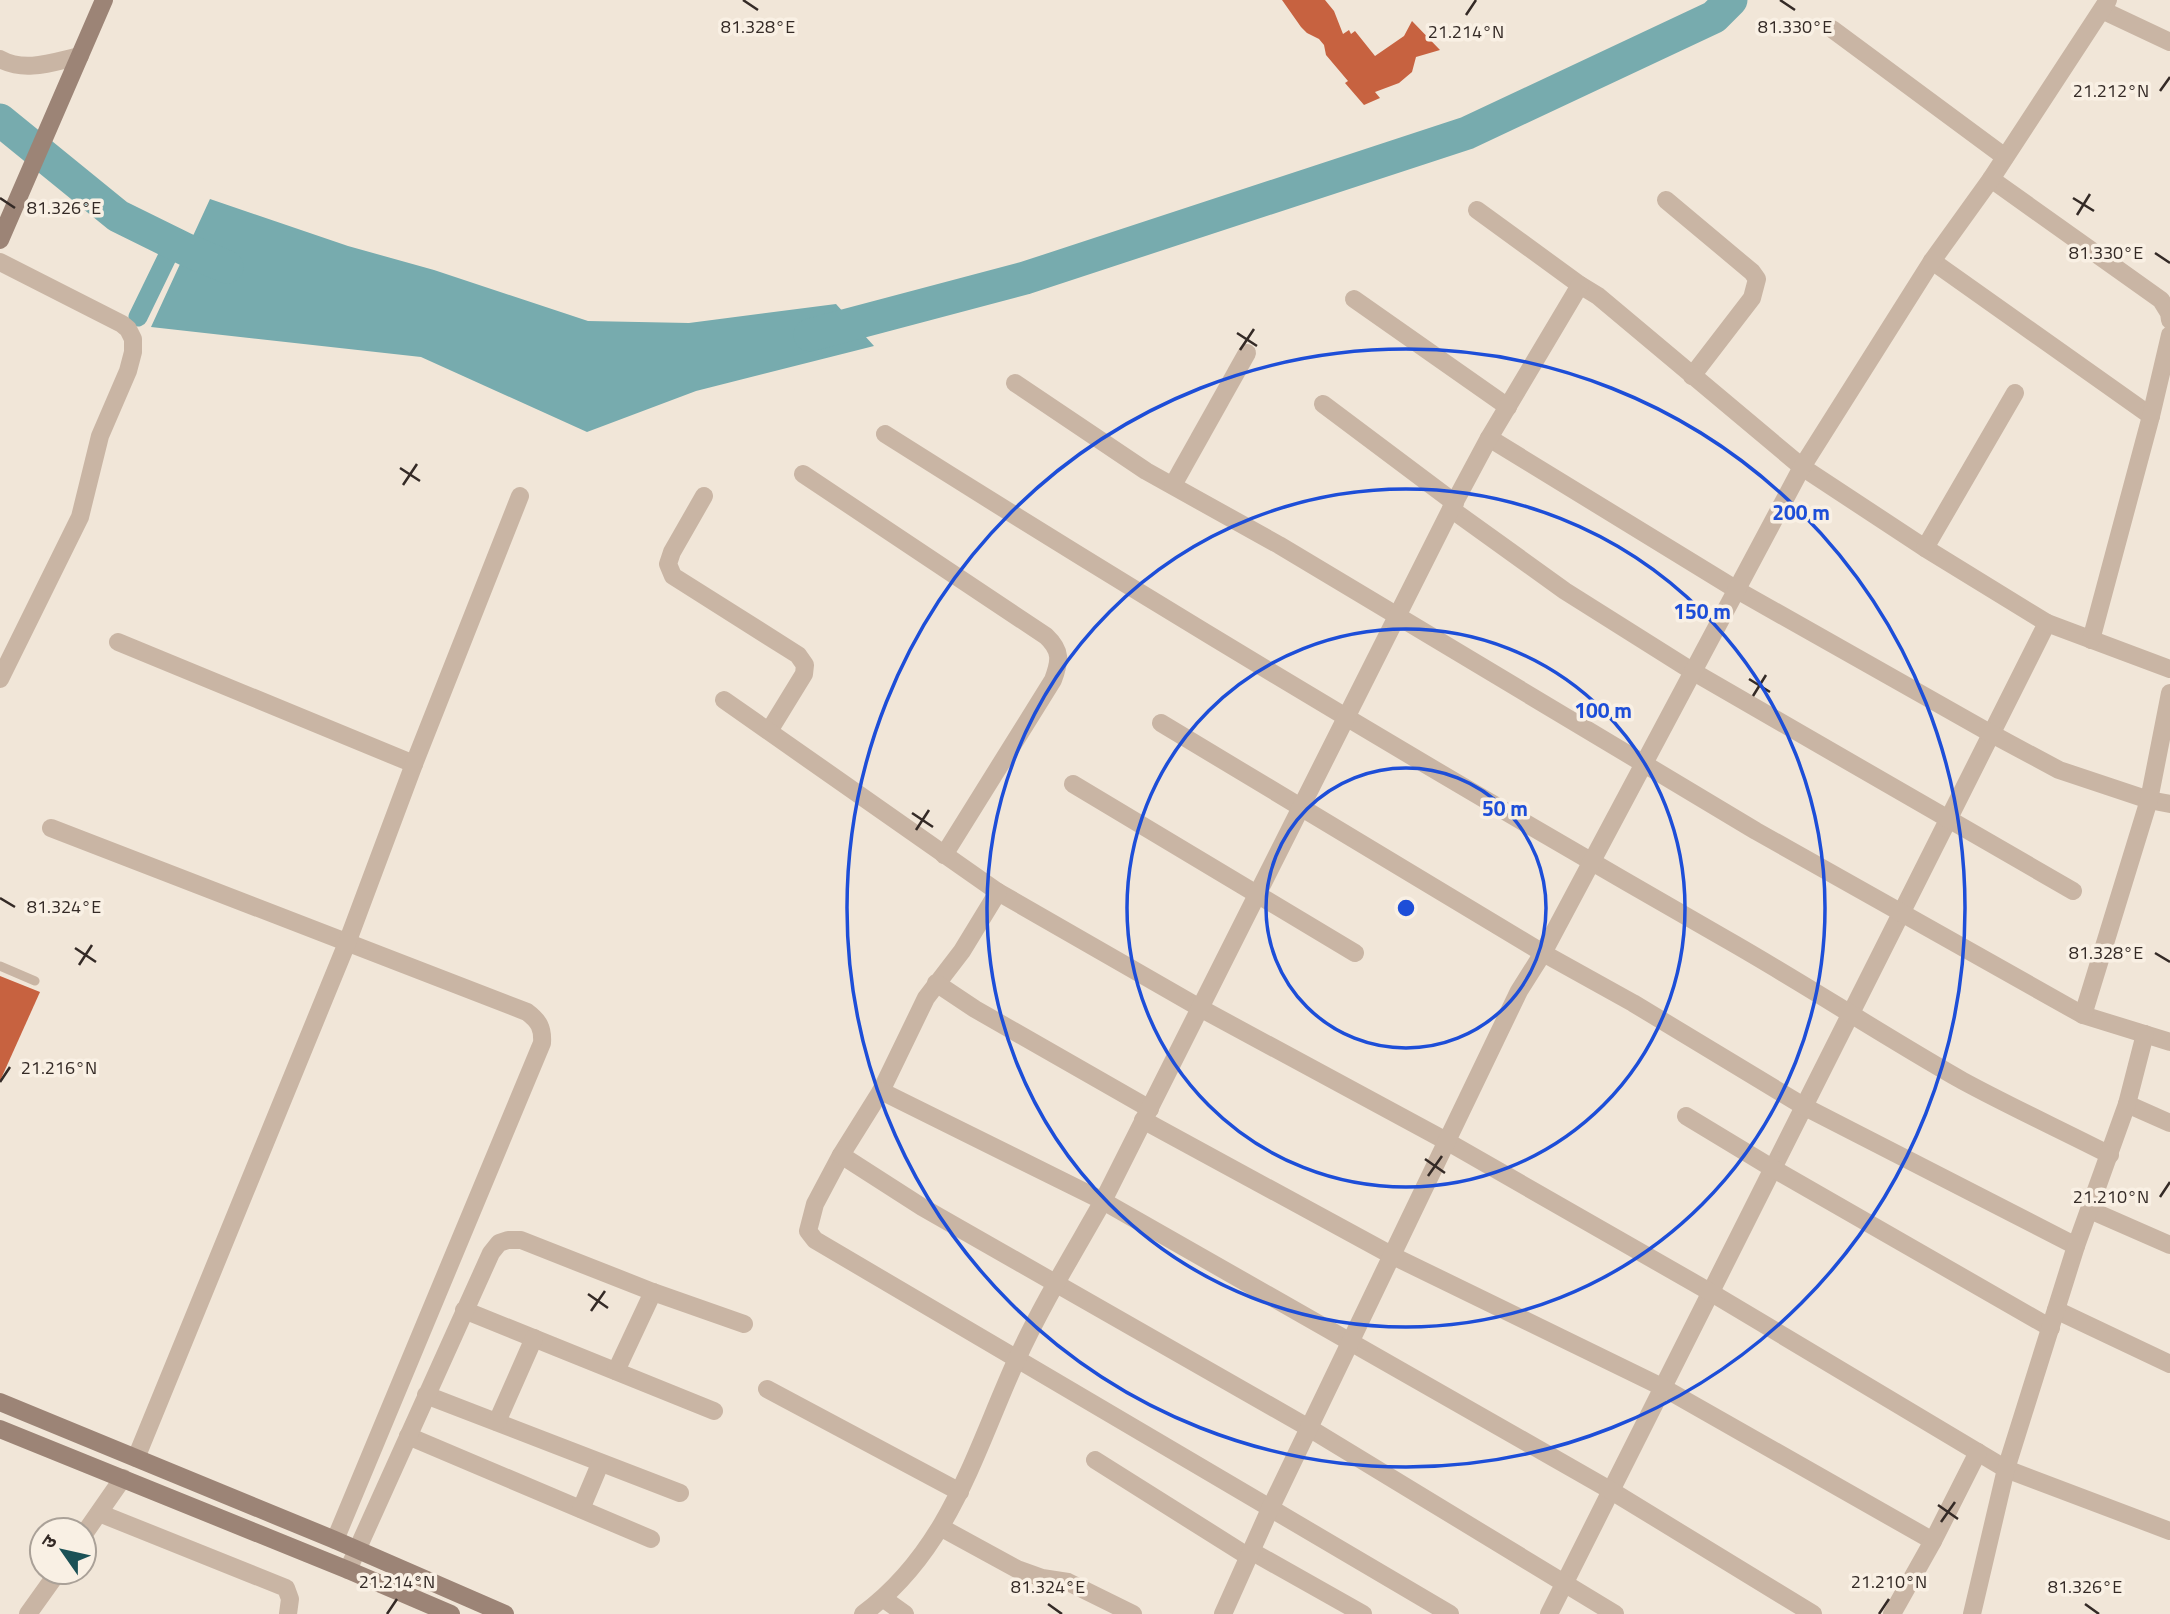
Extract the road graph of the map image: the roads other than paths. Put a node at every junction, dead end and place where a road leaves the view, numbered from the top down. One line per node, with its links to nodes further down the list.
1 (104, 0): 5 (street)
2 (2105, 5): 4 (street); 7 (street)
3 (1832, 29): 7 (street)
4 (2170, 42)
5 (80, 56): 6 (street); 11 (street)
6 (0, 59)
7 (2005, 157): 8 (street)
8 (1992, 179): 14 (street); 17 (street)
9 (1666, 200): 20 (street)
10 (1477, 210): 15 (street)
11 (4, 219): 12 (street)
12 (0, 240)
13 (0, 261): 42 (street)
14 (1932, 261): 25 (street); 28 (street)
15 (1580, 285): 20 (street); 24 (street)
16 (1354, 299): 24 (street)
17 (2170, 315)
18 (2170, 335): 25 (street)
19 (1247, 353): 30 (street)
20 (1692, 376): 28 (street)
21 (1015, 383): 30 (street)
22 (2015, 393): 34 (street)
23 (1323, 404): 33 (street)
24 (1508, 407): 27 (street)
25 (2151, 416): 38 (street)
26 (884, 434): 45 (street)
27 (1489, 438): 33 (street); 35 (street)
28 (1802, 467): 34 (street); 35 (street)
29 (803, 474): 57 (street)
30 (1173, 485): 36 (street)
31 (520, 496): 50 (street)
32 (704, 496): 47 (street)
33 (1453, 506): 36 (street); 41 (street)
34 (1925, 548): 37 (street)
35 (1737, 590): 41 (street); 48 (street)
36 (1396, 617): 45 (street); 49 (street)
37 (2047, 623): 38 (street); 48 (street)
38 (2091, 640): 40 (street)
39 (118, 642): 50 (street)
40 (2170, 669)
41 (1692, 671): 49 (street); 55 (street)
42 (0, 679)
43 (2170, 693): 52 (street)
44 (724, 700): 47 (street)
45 (1346, 716): 54 (street); 58 (street)
46 (1161, 723): 54 (street)
47 (769, 732): 57 (street)
48 (1990, 733): 52 (street); 55 (street)
49 (1644, 763): 58 (street); 62 (street)
50 (414, 764): 63 (street)
51 (1073, 784): 61 (street)
52 (2150, 800): 53 (street); 71 (street)
53 (2170, 804)
54 (1301, 807): 61 (street); 65 (street)
55 (1949, 818): 59 (street); 62 (street)
56 (51, 828): 63 (street)
57 (944, 855): 60 (street)
58 (1592, 862): 65 (street); 70 (street)
59 (2073, 891)
60 (998, 892): 68 (street); 69 (street)
61 (1255, 895): 64 (street); 69 (street)
62 (1900, 912): 70 (street); 71 (street)
63 (347, 943): 111 (street); 126 (street)
64 (1355, 953)
65 (1543, 953): 76 (street); 80 (street)
66 (0, 966): 67 (lane)
67 (34, 981)
68 (936, 983): 74 (street); 77 (street)
69 (1200, 1008): 77 (street); 80 (street)
70 (1850, 1014): 76 (street); 82 (street)
71 (2083, 1015): 72 (street)
72 (2145, 1034): 73 (street); 75 (street)
73 (2170, 1042)
74 (881, 1091): 81 (street); 84 (street)
75 (2127, 1104): 79 (street); 82 (street)
76 (1805, 1107): 83 (street); 86 (street)
77 (1147, 1114): 84 (street); 88 (street)
78 (1686, 1115): 83 (street)
79 (2170, 1123)
80 (1448, 1142): 88 (street); 91 (street)
81 (841, 1155): 89 (street); 98 (street)
82 (2110, 1155): 85 (street)
83 (1772, 1168): 91 (street); 95 (street)
84 (1103, 1201): 89 (street); 97 (street)
85 (2090, 1210): 86 (street); 87 (street)
86 (2076, 1245): 93 (street)
87 (2170, 1245)
88 (1393, 1256): 97 (street); 101 (street)
89 (1056, 1284): 98 (street); 107 (street)
90 (653, 1292): 92 (street); 94 (street); 100 (street)
91 (1710, 1292): 101 (street); 110 (street)
92 (464, 1310): 96 (street); 103 (street)
93 (2056, 1310): 95 (street); 99 (street)
94 (744, 1324)
95 (2051, 1328): 114 (street)
96 (534, 1338): 100 (street); 106 (street)
97 (1352, 1342): 107 (street); 116 (street)
98 (1017, 1359): 118 (street); 120 (street)
99 (2170, 1364)
100 (616, 1371): 105 (street)
101 (1662, 1387): 116 (street); 127 (street)
102 (767, 1389): 118 (street)
103 (426, 1395): 106 (street); 109 (street)
104 (0, 1402): 111 (street)
105 (714, 1411)
106 (497, 1422): 113 (street)
107 (1309, 1428): 120 (street); 131 (street)
108 (0, 1429): 115 (street)
109 (408, 1436): 119 (street); 128 (street)
110 (1978, 1452): 114 (street); 127 (street)
111 (136, 1458): 126 (street)
112 (1095, 1460): 129 (street)
113 (600, 1464): 117 (street); 119 (street)
114 (2006, 1469): 124 (street); 150 (street)
115 (123, 1478): 121 (street); 130 (street)
116 (1610, 1490): 131 (street); 148 (street)
117 (680, 1493)
118 (960, 1493): 123 (street)
119 (581, 1509): 125 (street)
120 (1270, 1509): 129 (street); 145 (street)
121 (99, 1513): 122 (street); 137 (street)
122 (97, 1516)
123 (942, 1528): 133 (street); 142 (street)
124 (2170, 1531)
125 (651, 1539)
126 (335, 1541): 128 (street)
127 (1933, 1541): 149 (street)
128 (357, 1550): 130 (street); 139 (street)
129 (1250, 1554): 135 (street); 143 (street)
130 (348, 1570): 134 (street)
131 (1564, 1583): 146 (street); 147 (street)
132 (48, 1586): 136 (street)
133 (884, 1599): 140 (street); 141 (street)
134 (427, 1609): 138 (street)
135 (1343, 1609): 144 (street)
136 (28, 1614)
137 (288, 1614)
138 (451, 1614)
139 (505, 1614)
140 (863, 1614)
141 (905, 1614)
142 (1133, 1614)
143 (1223, 1614)
144 (1363, 1614)
145 (1450, 1614)
146 (1549, 1614)
147 (1615, 1614)
148 (1813, 1614)
149 (1892, 1614)
150 (1972, 1614)

